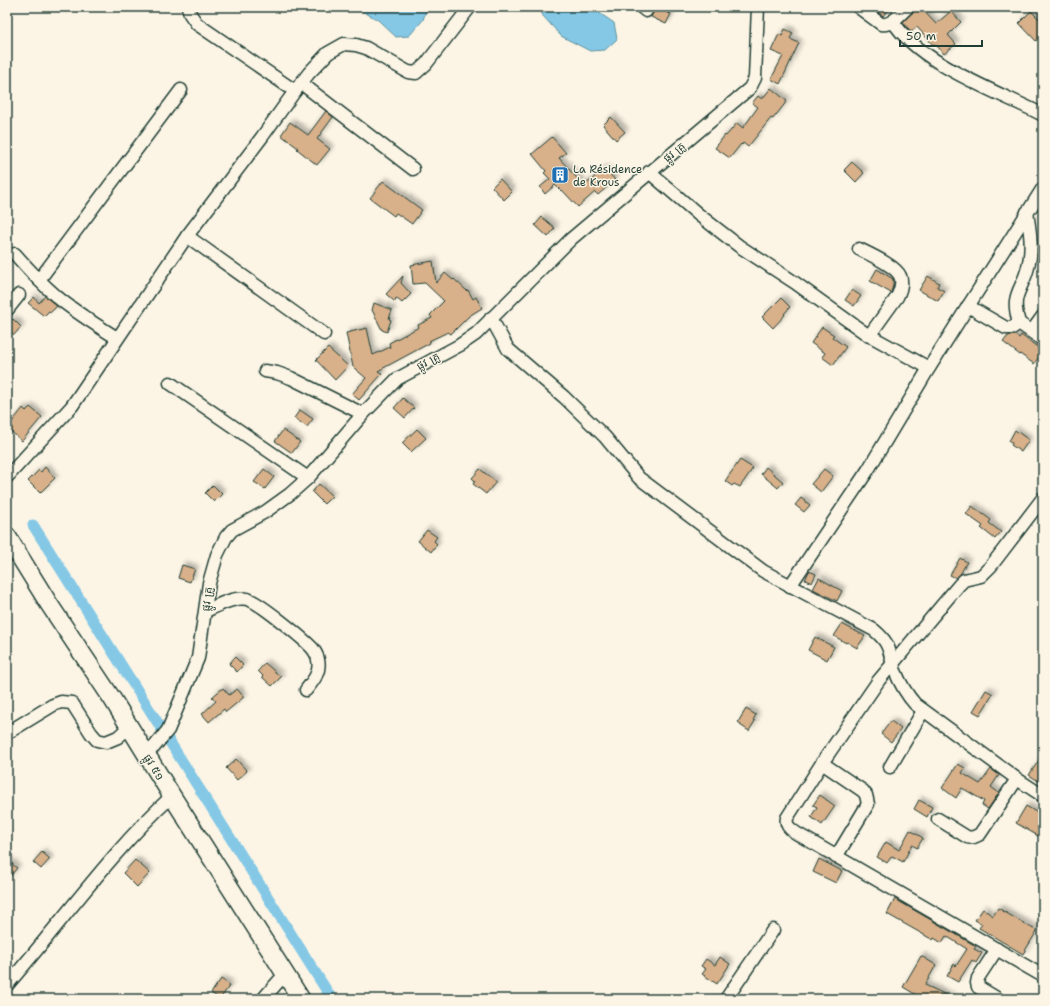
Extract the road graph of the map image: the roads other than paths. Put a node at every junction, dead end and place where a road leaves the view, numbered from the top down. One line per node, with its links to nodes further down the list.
1 (188, 7): 7 (street)
2 (470, 7): 7 (street)
3 (758, 7): 11 (street, ផ្លូវ គ្រូ)
4 (858, 7): 6 (street)
5 (908, 7): 6 (street)
6 (893, 21): 9 (street)
7 (298, 87): 10 (street); 14 (street)
8 (181, 90): 17 (street)
9 (1043, 115)
10 (414, 169)
11 (649, 172): 22 (street, ផ្លូវ គ្រូ); 26 (street)
12 (1043, 188): 13 (street)
13 (1027, 212): 19 (street); 23 (street)
14 (186, 236): 25 (street); 27 (street)
15 (859, 249): 26 (street)
16 (15, 254): 17 (street)
17 (39, 280): 27 (street)
18 (19, 295): 20 (street)
19 (968, 306): 23 (street); 29 (street)
20 (7, 310)
21 (1043, 316): 24 (street)
22 (491, 318): 32 (street, ផ្លូវ គ្រូ); 37 (street)
23 (1019, 323): 24 (street)
24 (1032, 331): 28 (street)
25 (324, 334)
26 (869, 336): 29 (street)
27 (117, 338): 33 (street)
28 (1043, 340)
29 (929, 368): 37 (street)
30 (265, 371): 32 (street)
31 (170, 383): 34 (street)
32 (363, 414): 34 (street, ផ្លូវ គ្រូ)
33 (7, 477)
34 (308, 478): 38 (street, ផ្លូវ គ្រូ)
35 (1043, 498): 39 (street)
36 (7, 536): 42 (main road, ផ្លូវ ៥១)
37 (790, 586): 39 (street)
38 (206, 611): 40 (street); 44 (street, ផ្លូវ គ្រូ)
39 (893, 662): 41 (street); 45 (street)
40 (306, 690)
41 (923, 711): 46 (street); 47 (street)
42 (129, 727): 43 (street); 44 (main road, ផ្លូវ ៥១)
43 (7, 733)
44 (150, 750): 48 (main road, ផ្លូវ ៥១)
45 (822, 762): 51 (street); 51 (street)
46 (890, 767)
47 (1017, 779): 49 (street); 50 (street)
48 (172, 796): 54 (main road, ផ្លូវ ៥១); 56 (street)
49 (1043, 796)
50 (938, 820)
51 (836, 857): 53 (street)
52 (773, 930): 59 (street)
53 (997, 949): 55 (street); 60 (street)
54 (285, 974): 57 (street); 58 (main road, ផ្លូវ ៥១)
55 (1043, 976)
56 (7, 985)
57 (263, 999)
58 (301, 999)
59 (726, 999)
60 (998, 999)

